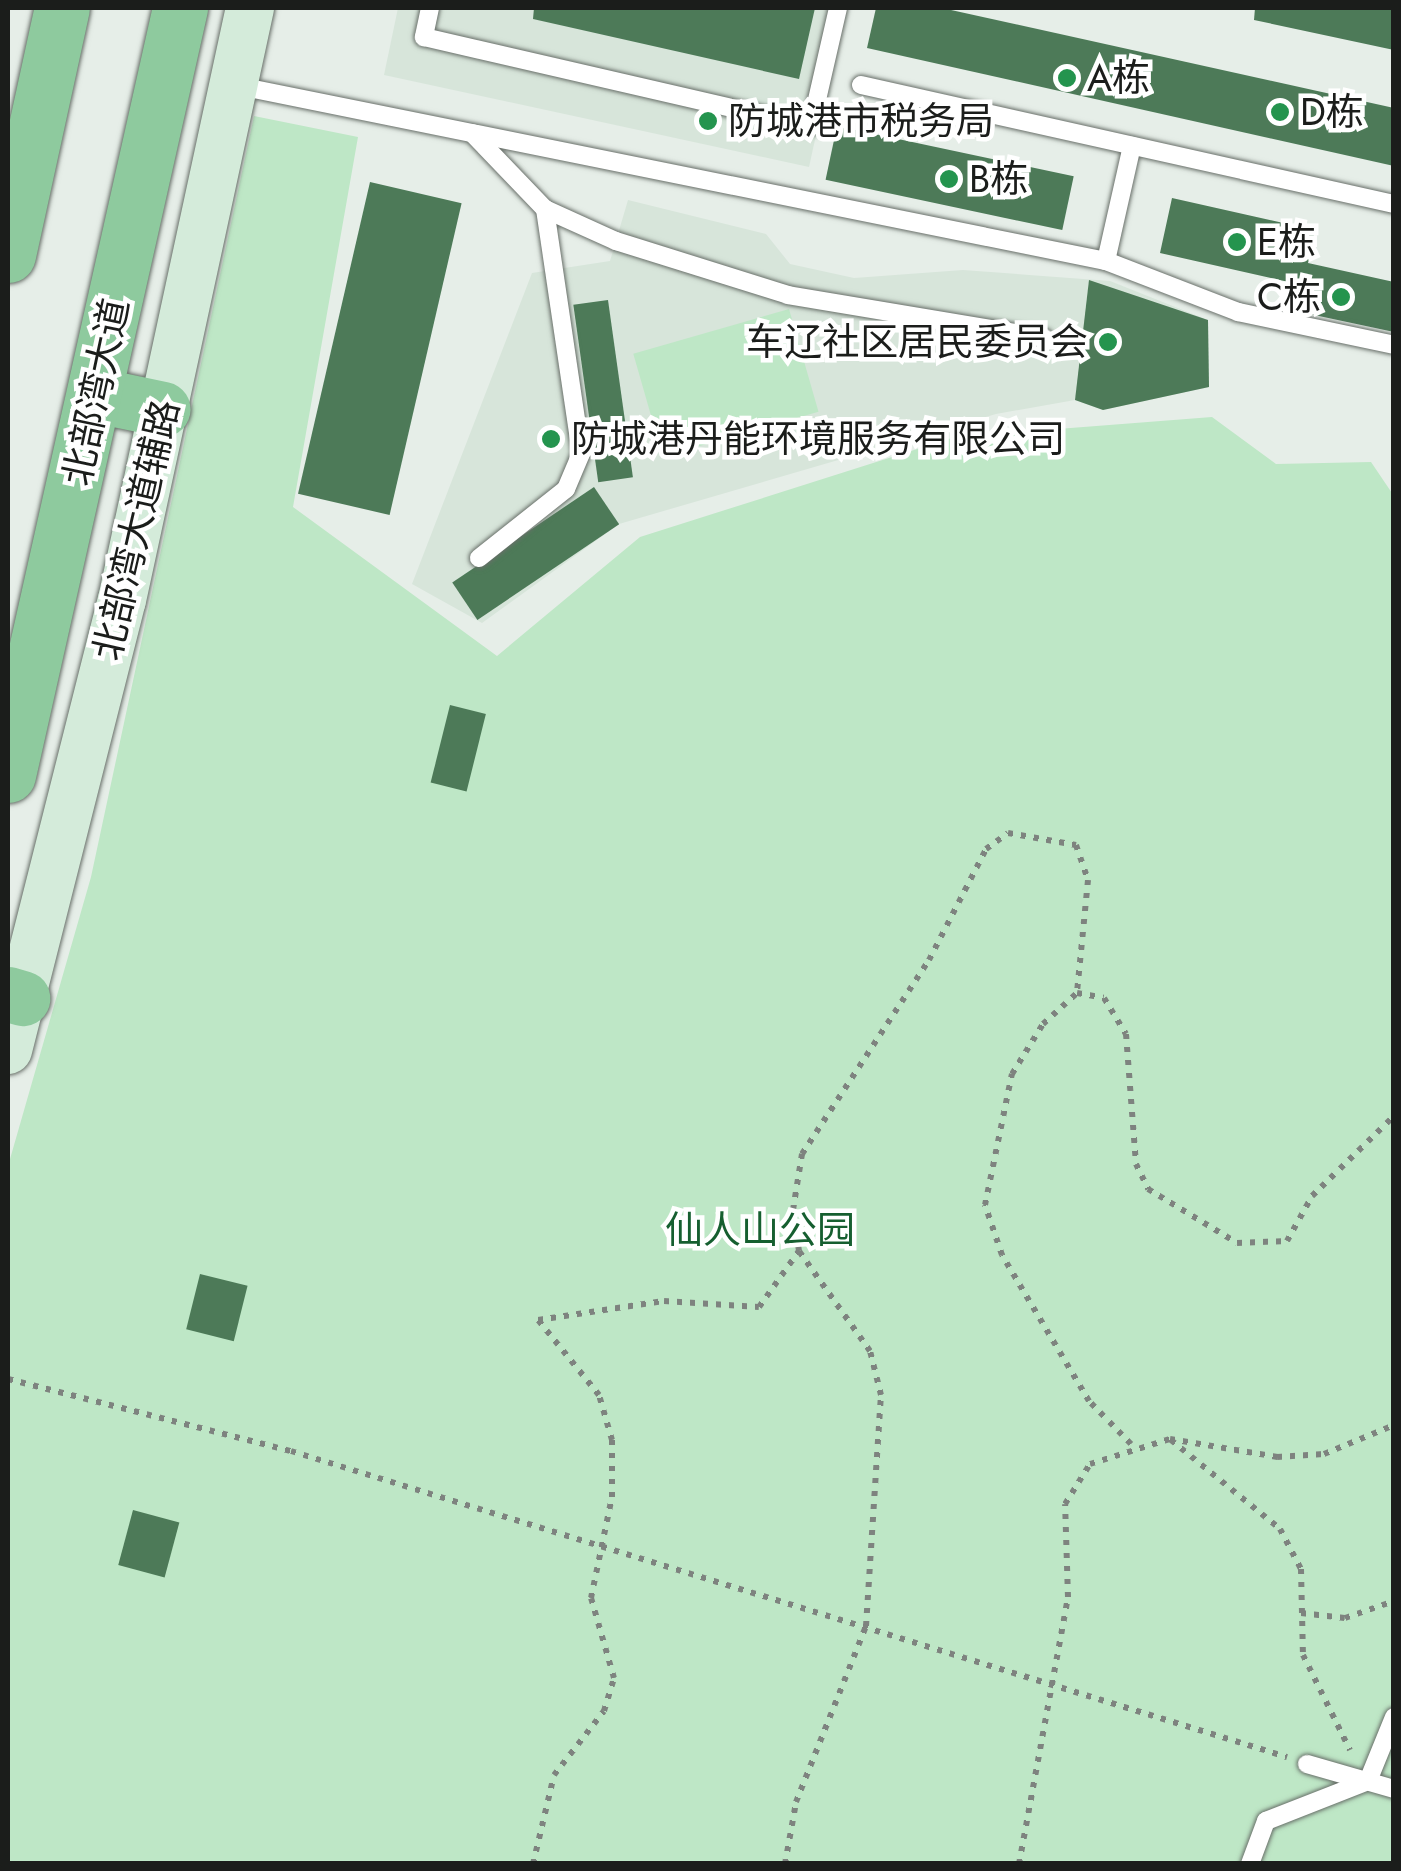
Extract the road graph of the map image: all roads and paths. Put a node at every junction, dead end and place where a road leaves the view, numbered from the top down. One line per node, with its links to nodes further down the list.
1 (62, 8): 12 (highway)
2 (180, 8): 16 (highway, 北部湾大道)
3 (250, 8): 6 (main road, 北部湾大道辅路)
4 (430, 8): 5 (lane)
5 (838, 8)
6 (234, 85): 8 (lane); 17 (main road, 北部湾大道辅路)
7 (862, 85): 9 (lane)
8 (471, 133): 11 (lane); 13 (lane)
9 (1132, 146): 10 (lane); 13 (lane)
10 (1394, 204)
11 (545, 209): 14 (lane); 18 (lane)
12 (8, 255)
13 (1106, 261): 15 (lane)
14 (1044, 338)
15 (1394, 345)
16 (96, 395): 17 (highway); 19 (highway, 北部湾大道)
17 (163, 409): 21 (main road, 北部湾大道辅路)
18 (479, 558)
19 (8, 775)
20 (1077, 993): 23 (path); 24 (path); 28 (path)
21 (15, 996): 22 (main road, 北部湾大道辅路)
22 (8, 1050)
23 (1394, 1116)
24 (799, 1252): 29 (path); 32 (path)
25 (8, 1378): 29 (path)
26 (1394, 1425): 27 (path)
27 (1170, 1439): 28 (path); 31 (path)
28 (1131, 1444): 33 (path)
29 (601, 1545): 32 (path); 38 (path)
30 (1394, 1601): 31 (path)
31 (1301, 1613): 36 (path)
32 (866, 1626): 33 (path); 39 (path)
33 (1048, 1681): 35 (path); 40 (path)
34 (1394, 1717): 36 (lane)
35 (1307, 1764): 36 (lane)
36 (1368, 1781): 37 (lane); 41 (lane)
37 (1394, 1788)
38 (533, 1864)
39 (784, 1864)
40 (1018, 1864)
41 (1250, 1864)

